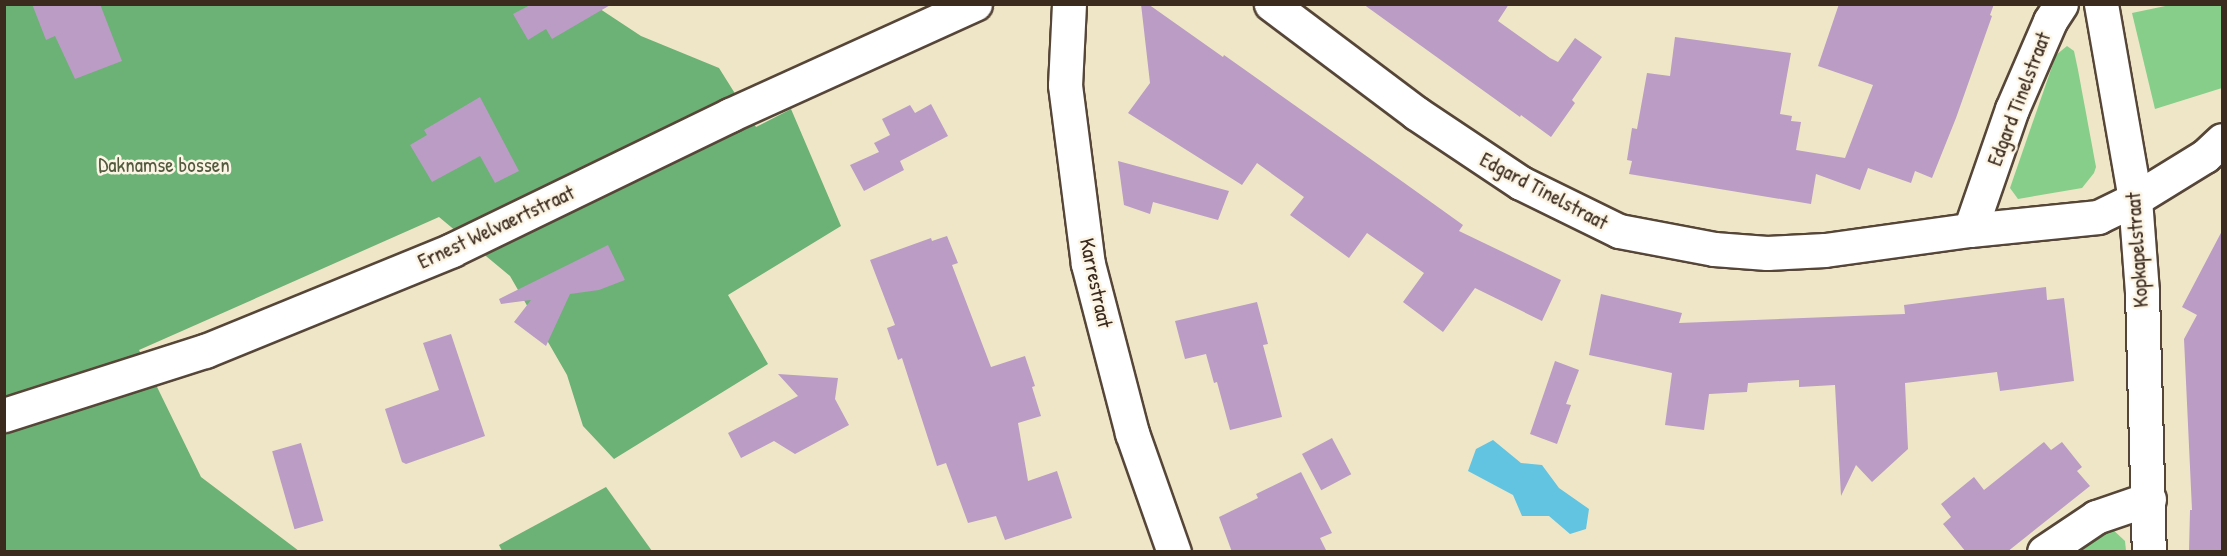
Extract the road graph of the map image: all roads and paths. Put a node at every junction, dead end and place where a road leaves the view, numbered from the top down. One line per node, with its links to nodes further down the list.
1 (975, 4): 9 (street, Ernest Welvaertstraat)
2 (1069, 4): 11 (street, Karrestraat)
3 (2061, 4): 8 (street, Edgard Tinelstraat)
4 (2101, 4): 7 (street, Kopkapelstraat)
5 (1280, 7): 8 (street, Edgard Tinelstraat)
6 (2223, 140): 7 (street, Edgard Tinelstraat)
7 (2135, 199): 8 (street, Edgard Tinelstraat); 10 (street, Kopkapelstraat)
8 (1970, 230)
9 (4, 415)
10 (2149, 499): 12 (street); 13 (street, Kopkapelstraat)
11 (1174, 552)
12 (2044, 552)
13 (2149, 552)

